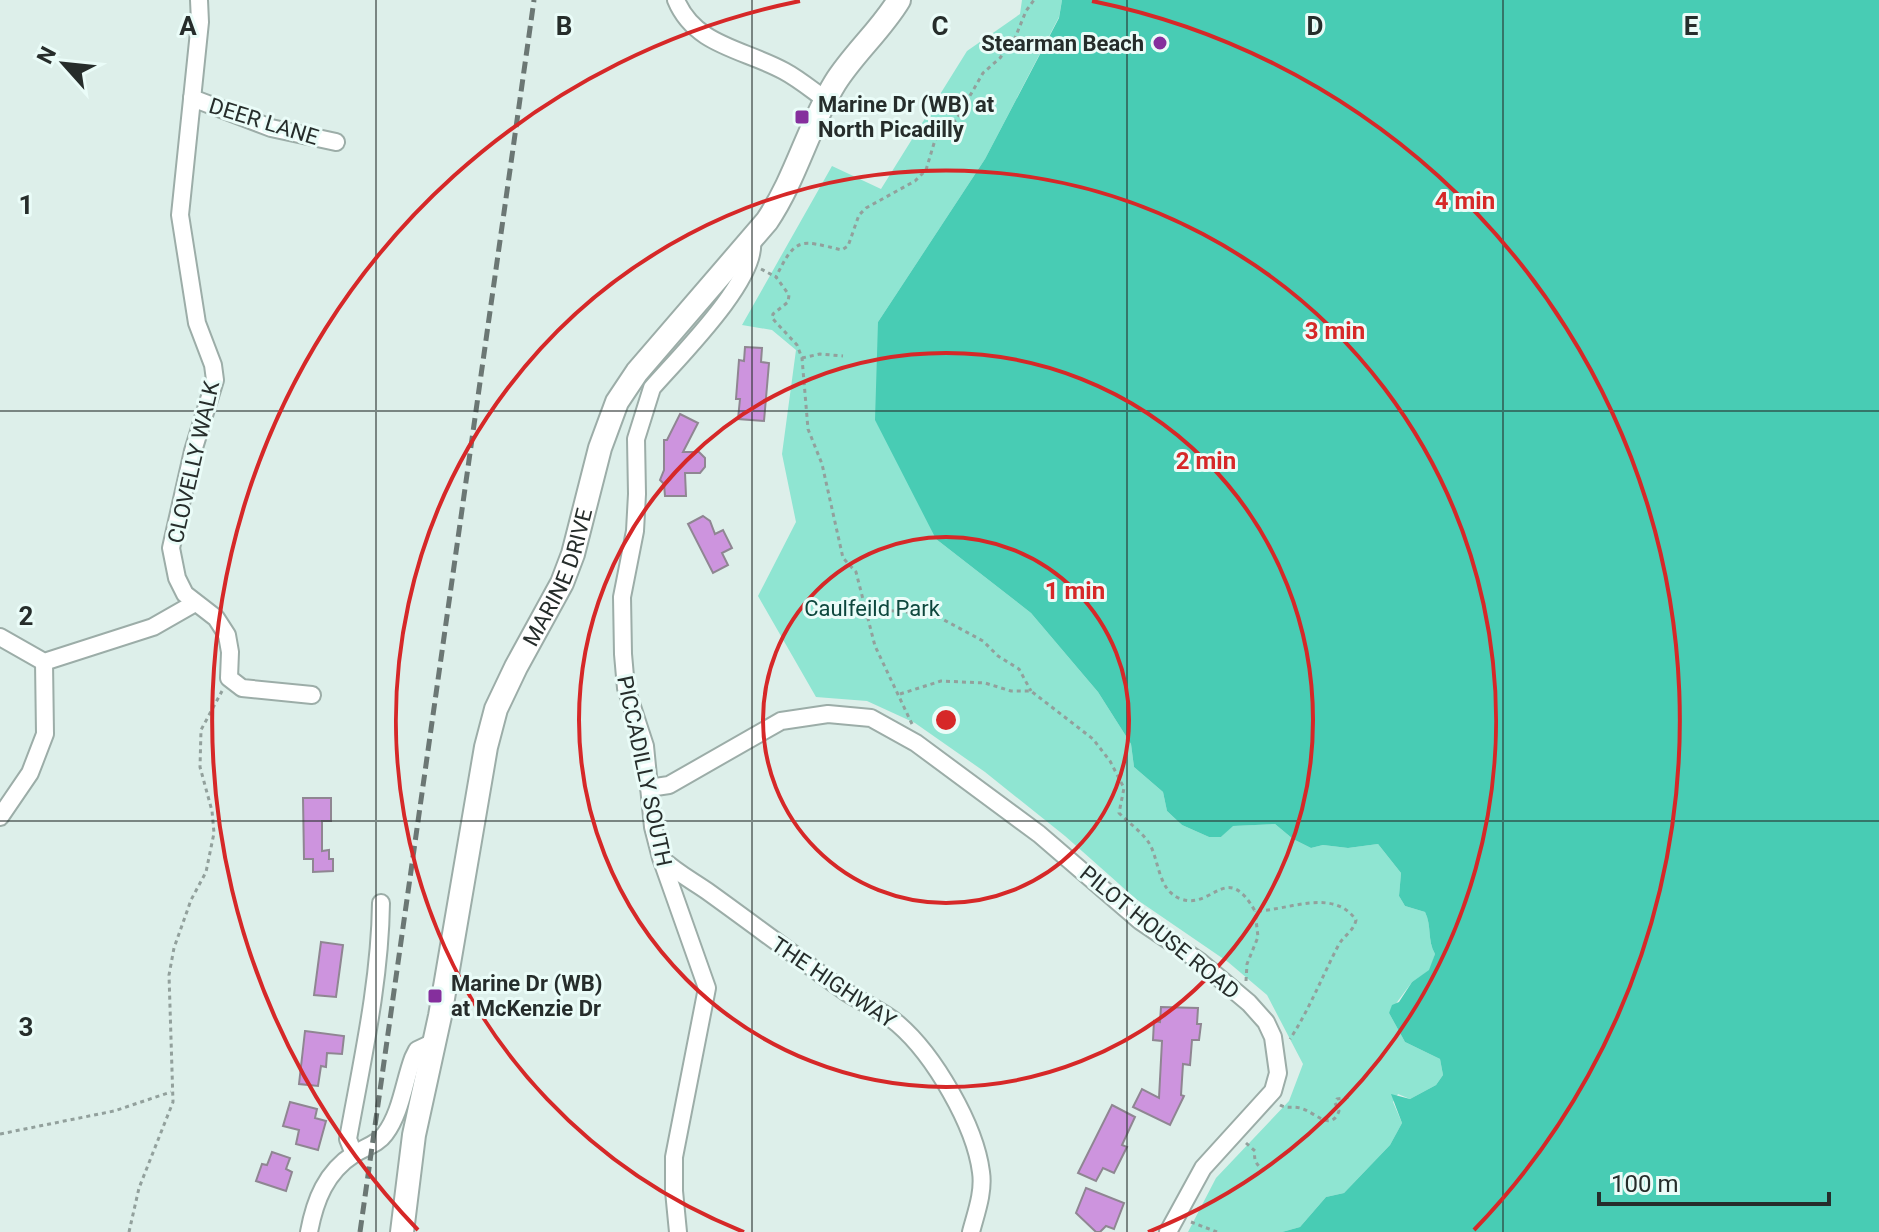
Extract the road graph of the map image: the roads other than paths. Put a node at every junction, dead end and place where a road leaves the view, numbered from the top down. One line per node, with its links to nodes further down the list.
1 (199, 0): 4 (street, CLOVELLY WALK)
2 (676, 0): 5 (street)
3 (899, 0): 5 (main road, MARINE DRIVE)
4 (192, 98): 6 (street, DEER LANE); 8 (street, CLOVELLY WALK)
5 (826, 100): 7 (main road, MARINE DRIVE)
6 (336, 142)
7 (752, 242): 12 (street, PICCADILLY SOUTH); 16 (main road, MARINE DRIVE)
8 (195, 603): 10 (street); 11 (street, CLOVELLY WALK)
9 (0, 637): 10 (street)
10 (44, 662): 13 (street)
11 (312, 695)
12 (649, 788): 14 (street, PICCADILLY SOUTH); 22 (street, PILOT HOUSE ROAD)
13 (0, 817)
14 (661, 858): 20 (street, PICCADILLY SOUTH); 21 (street, THE HIGHWAY)
15 (381, 903): 17 (street)
16 (434, 1042): 17 (street); 19 (main road, MARINE DRIVE)
17 (354, 1154): 18 (street)
18 (309, 1232)
19 (402, 1232)
20 (678, 1232)
21 (971, 1232)
22 (1168, 1232)

